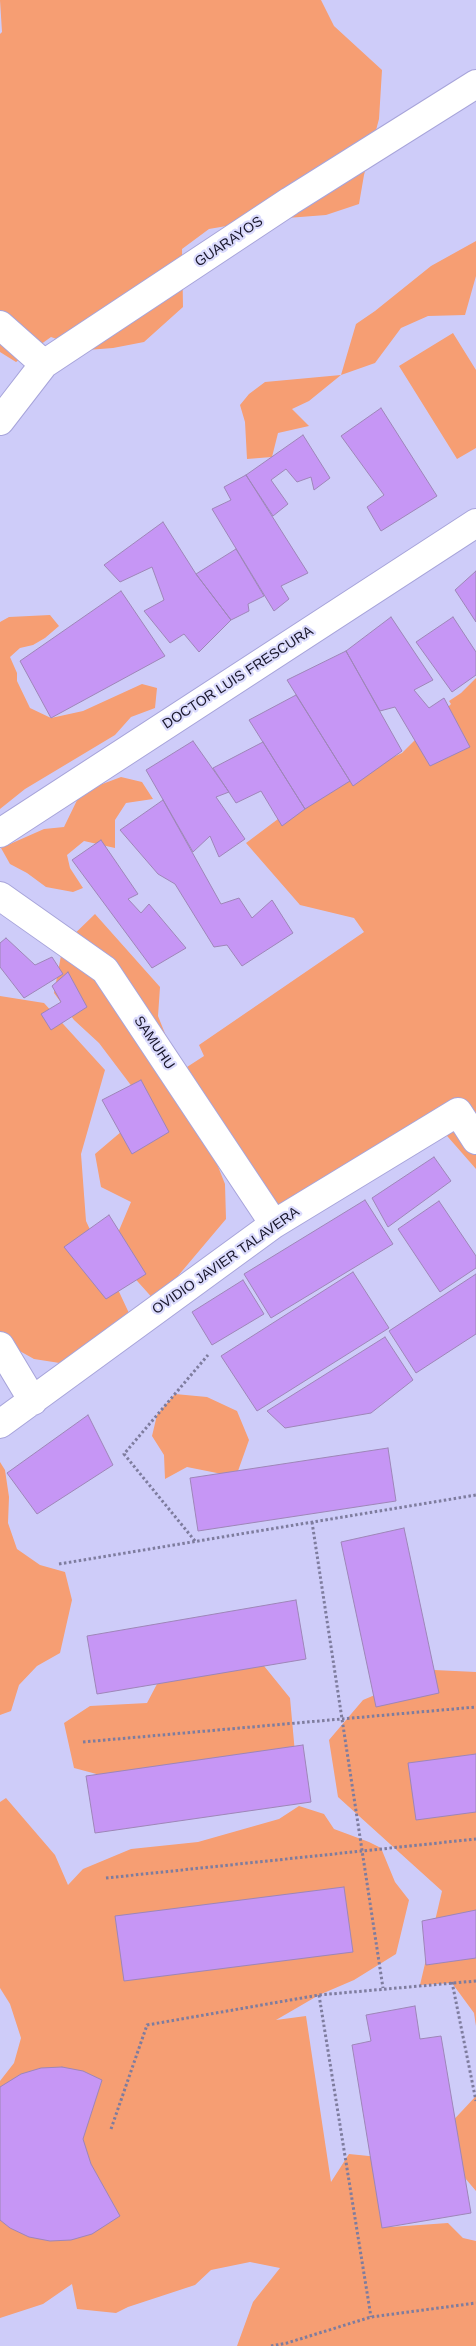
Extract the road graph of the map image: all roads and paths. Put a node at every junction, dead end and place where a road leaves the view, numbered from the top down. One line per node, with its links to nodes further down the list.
1 (476, 84): 3 (street, GUARAYOS)
2 (0, 325): 3 (street)
3 (44, 364): 4 (street, GUARAYOS)
4 (0, 421)
5 (476, 523): 6 (street, DOCTOR LUIS FRESCURA)
6 (0, 833)
7 (0, 896): 9 (street, SAMUHU)
8 (476, 1140): 9 (street, OVIDIO JAVIER TALAVERA)
9 (274, 1224): 12 (street, OVIDIO JAVIER TALAVERA)
10 (0, 1346): 12 (street)
11 (208, 1355): 16 (path)
12 (33, 1401): 13 (street, OVIDIO JAVIER TALAVERA)
13 (0, 1424)
14 (476, 1495): 15 (path)
15 (312, 1522): 16 (path); 19 (path)
16 (195, 1541): 17 (path)
17 (59, 1564)
18 (476, 1708): 19 (path)
19 (342, 1719): 20 (path); 22 (path)
20 (83, 1742)
21 (476, 1839): 22 (path)
22 (362, 1851): 23 (path); 26 (path)
23 (106, 1878)
24 (476, 1980): 25 (path)
25 (452, 1982): 26 (path); 28 (path)
26 (383, 1988): 27 (path)
27 (319, 1995): 29 (path); 31 (path)
28 (476, 2101)
29 (111, 2129)
30 (476, 2302): 31 (path)
31 (371, 2317): 32 (path)
32 (271, 2346)

